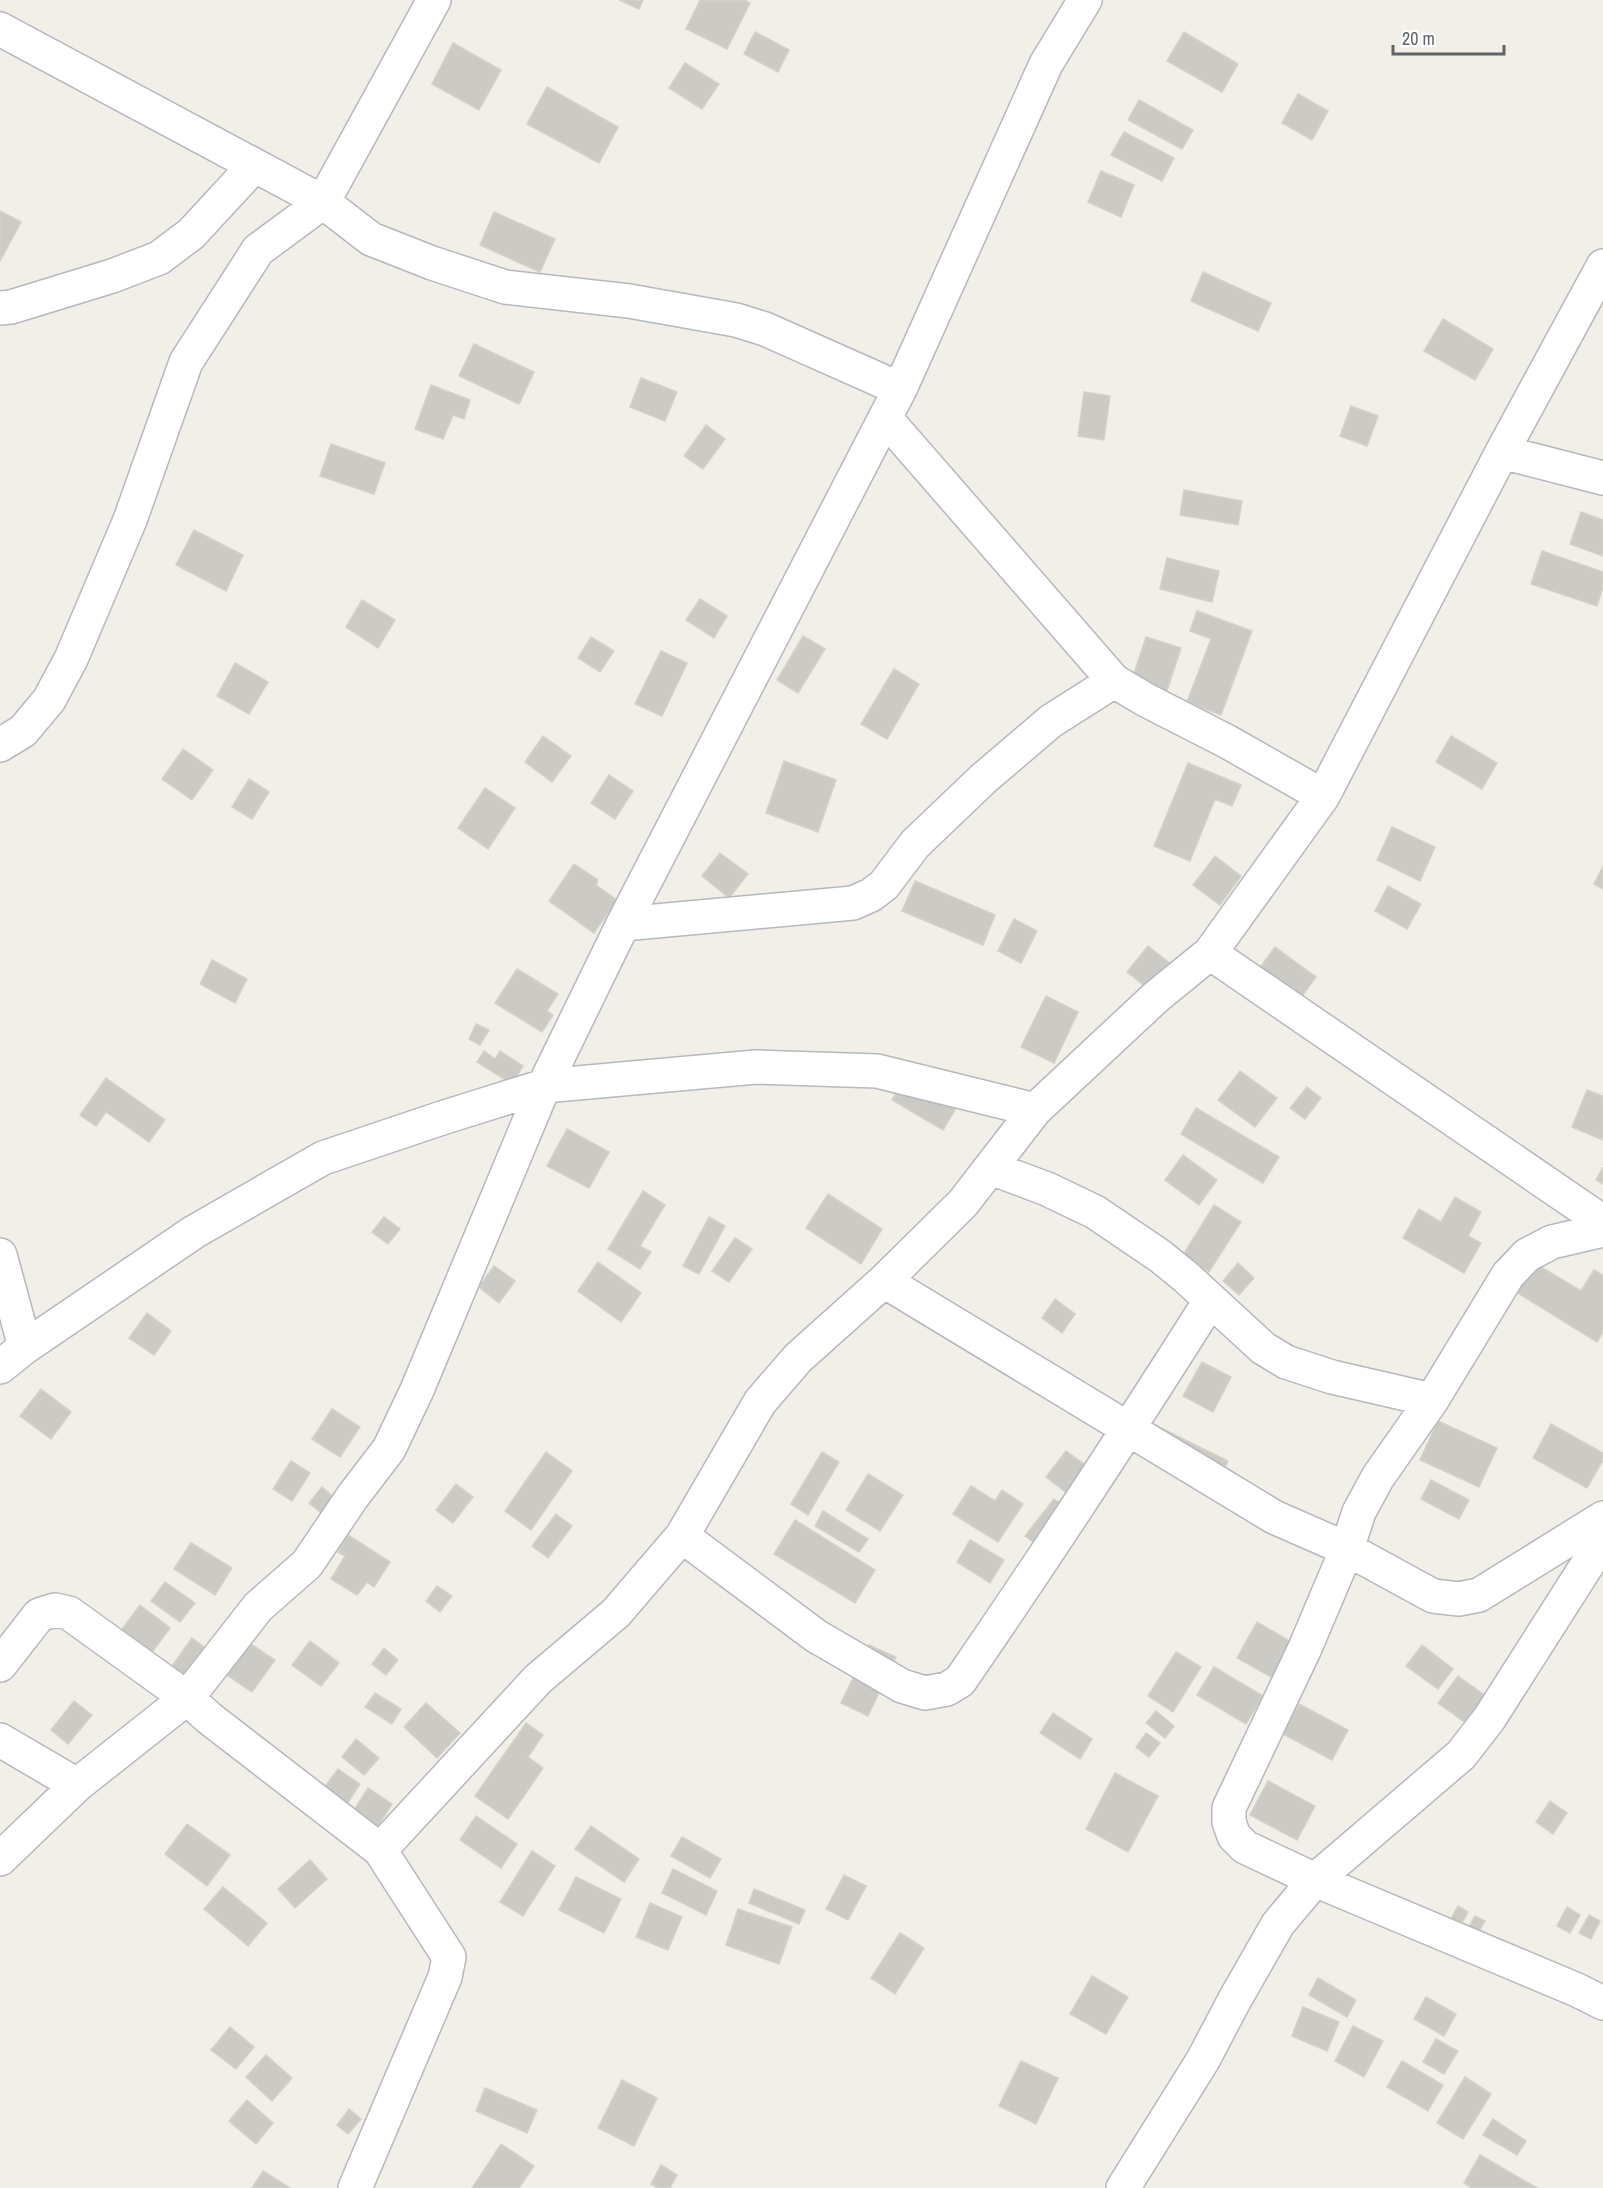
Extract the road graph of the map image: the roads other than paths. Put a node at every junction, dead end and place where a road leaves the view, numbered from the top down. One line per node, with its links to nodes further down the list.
1 (434, 0): 5 (street)
2 (1085, 0): 8 (street)
3 (0, 29): 4 (street)
4 (254, 166): 5 (street); 7 (street)
5 (323, 201): 8 (street); 13 (street)
6 (1603, 266): 10 (street)
7 (0, 308)
8 (900, 389): 9 (street)
9 (886, 419): 12 (street); 15 (street)
10 (1502, 452): 11 (street); 14 (street)
11 (1603, 478)
12 (1114, 681): 14 (street); 15 (street)
13 (0, 745)
14 (1323, 796): 16 (street)
15 (623, 924): 17 (street)
16 (1210, 953): 18 (street); 20 (street)
17 (544, 1086): 18 (street); 25 (street); 33 (street)
18 (1035, 1110): 19 (street)
19 (991, 1168): 23 (street); 24 (street)
20 (1603, 1222)
21 (1603, 1230): 26 (street)
22 (0, 1255): 25 (street)
23 (884, 1281): 27 (street); 29 (street)
24 (1210, 1301): 26 (street); 27 (street)
25 (12, 1357)
26 (1432, 1400): 31 (street)
27 (1129, 1430): 29 (street); 31 (street)
28 (1603, 1518): 31 (street)
29 (682, 1536): 36 (street)
30 (1603, 1540): 38 (street)
31 (1347, 1549): 38 (street)
32 (0, 1665): 33 (street)
33 (186, 1698): 35 (street); 36 (street)
34 (0, 1740): 35 (street)
35 (77, 1785): 37 (street)
36 (380, 1850): 40 (street)
37 (0, 1859)
38 (1315, 1880): 39 (street); 41 (street)
39 (1603, 2003)
40 (355, 2188)
41 (1123, 2188)

